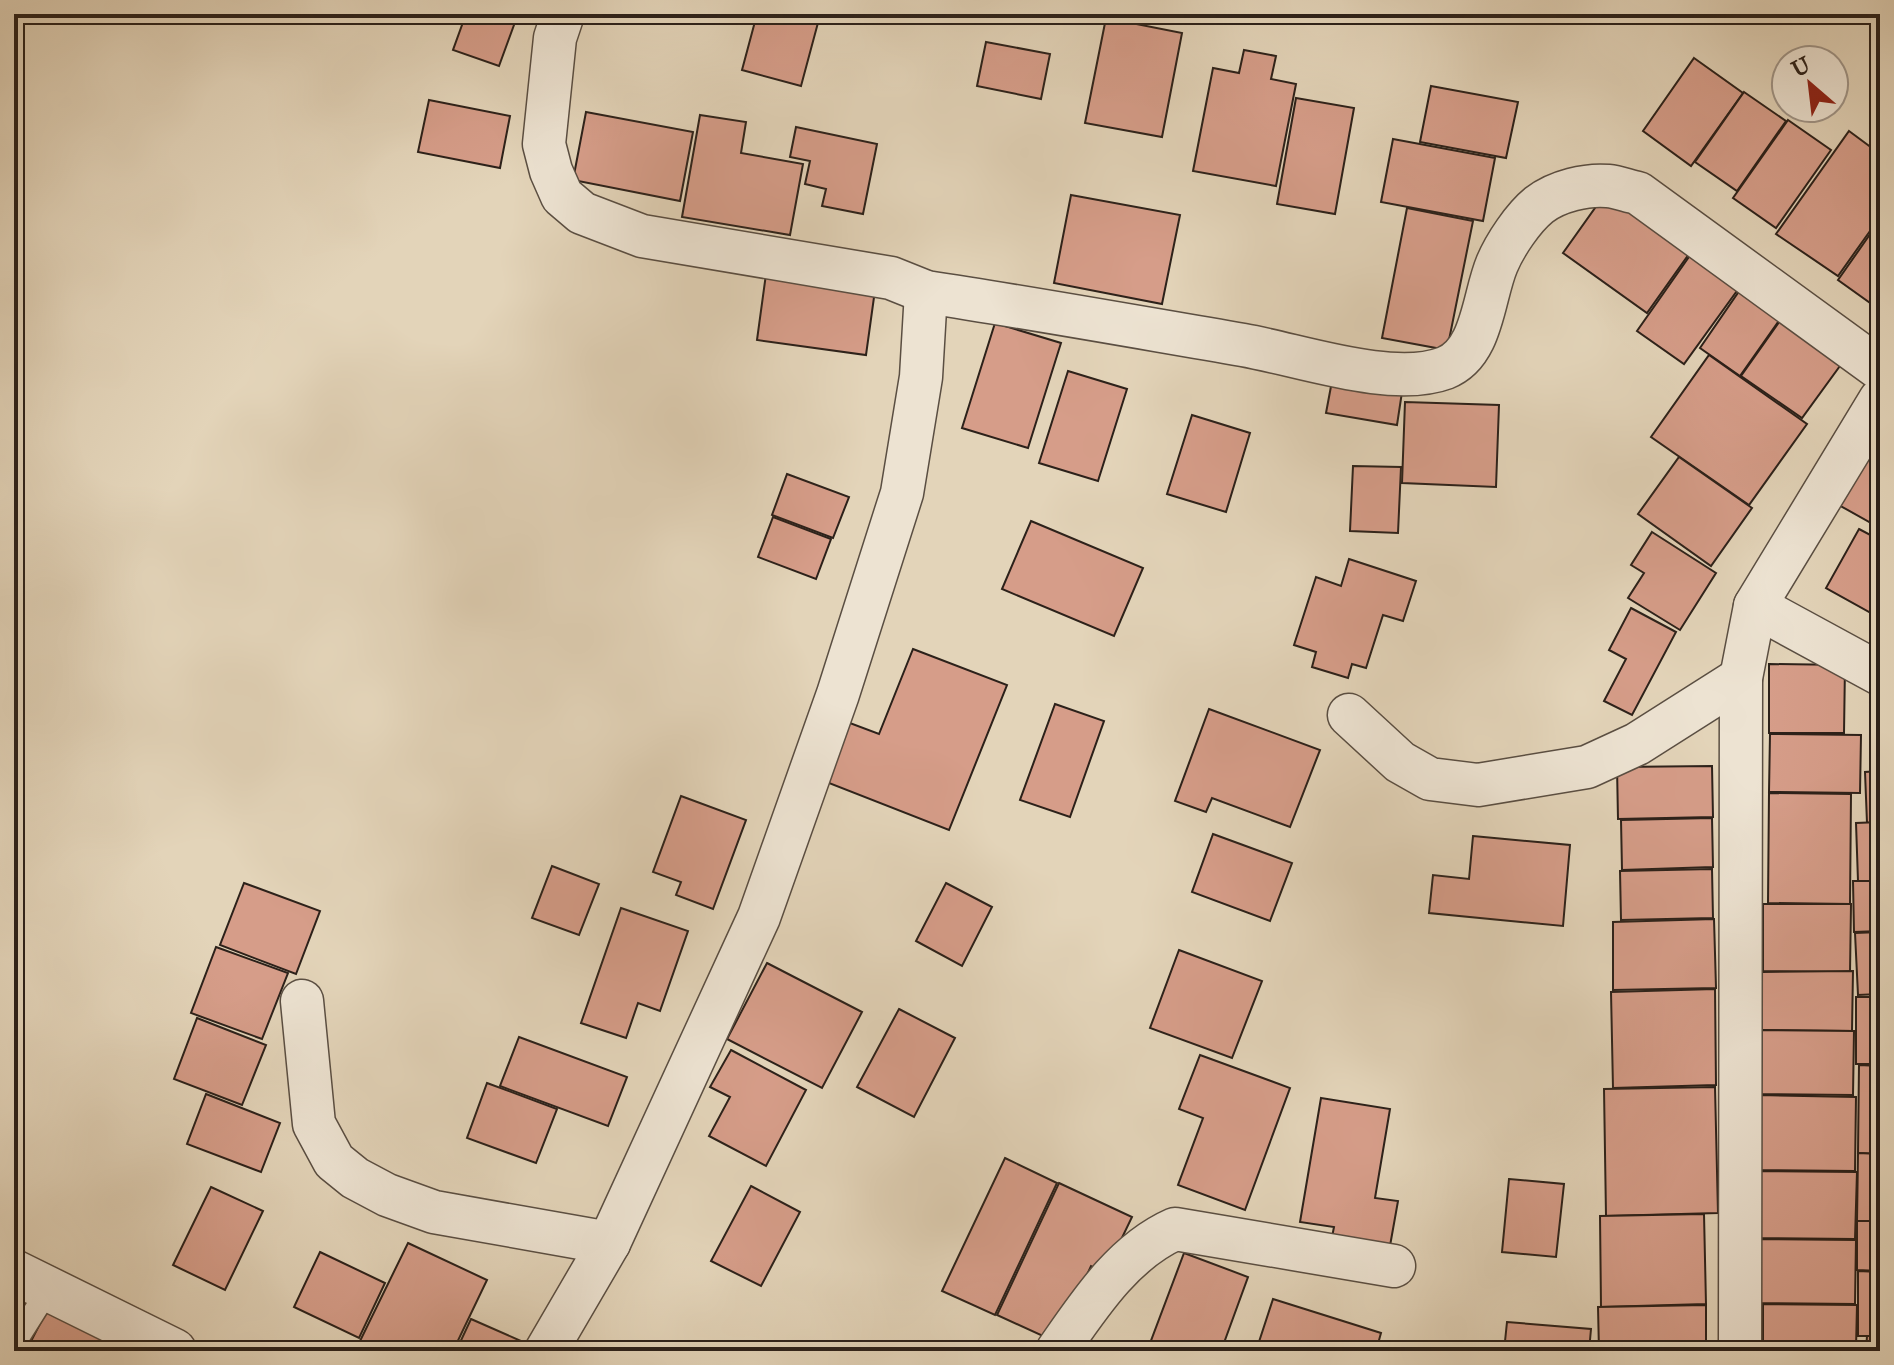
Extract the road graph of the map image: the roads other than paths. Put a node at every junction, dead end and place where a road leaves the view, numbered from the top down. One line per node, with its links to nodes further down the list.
1 (563, 14): 2 (street)
2 (926, 292): 3 (street); 10 (street)
3 (1880, 369)
4 (1875, 417): 5 (street)
5 (1755, 606): 6 (street); 7 (street)
6 (1880, 674)
7 (1741, 678): 8 (street); 17 (street)
8 (1349, 715)
9 (302, 1001): 10 (street)
10 (609, 1243): 15 (street)
11 (1394, 1266): 16 (street)
12 (31, 1281): 13 (lane); 14 (street)
13 (14, 1344)
14 (174, 1351)
15 (546, 1351)
16 (1057, 1351)
17 (1740, 1351)

